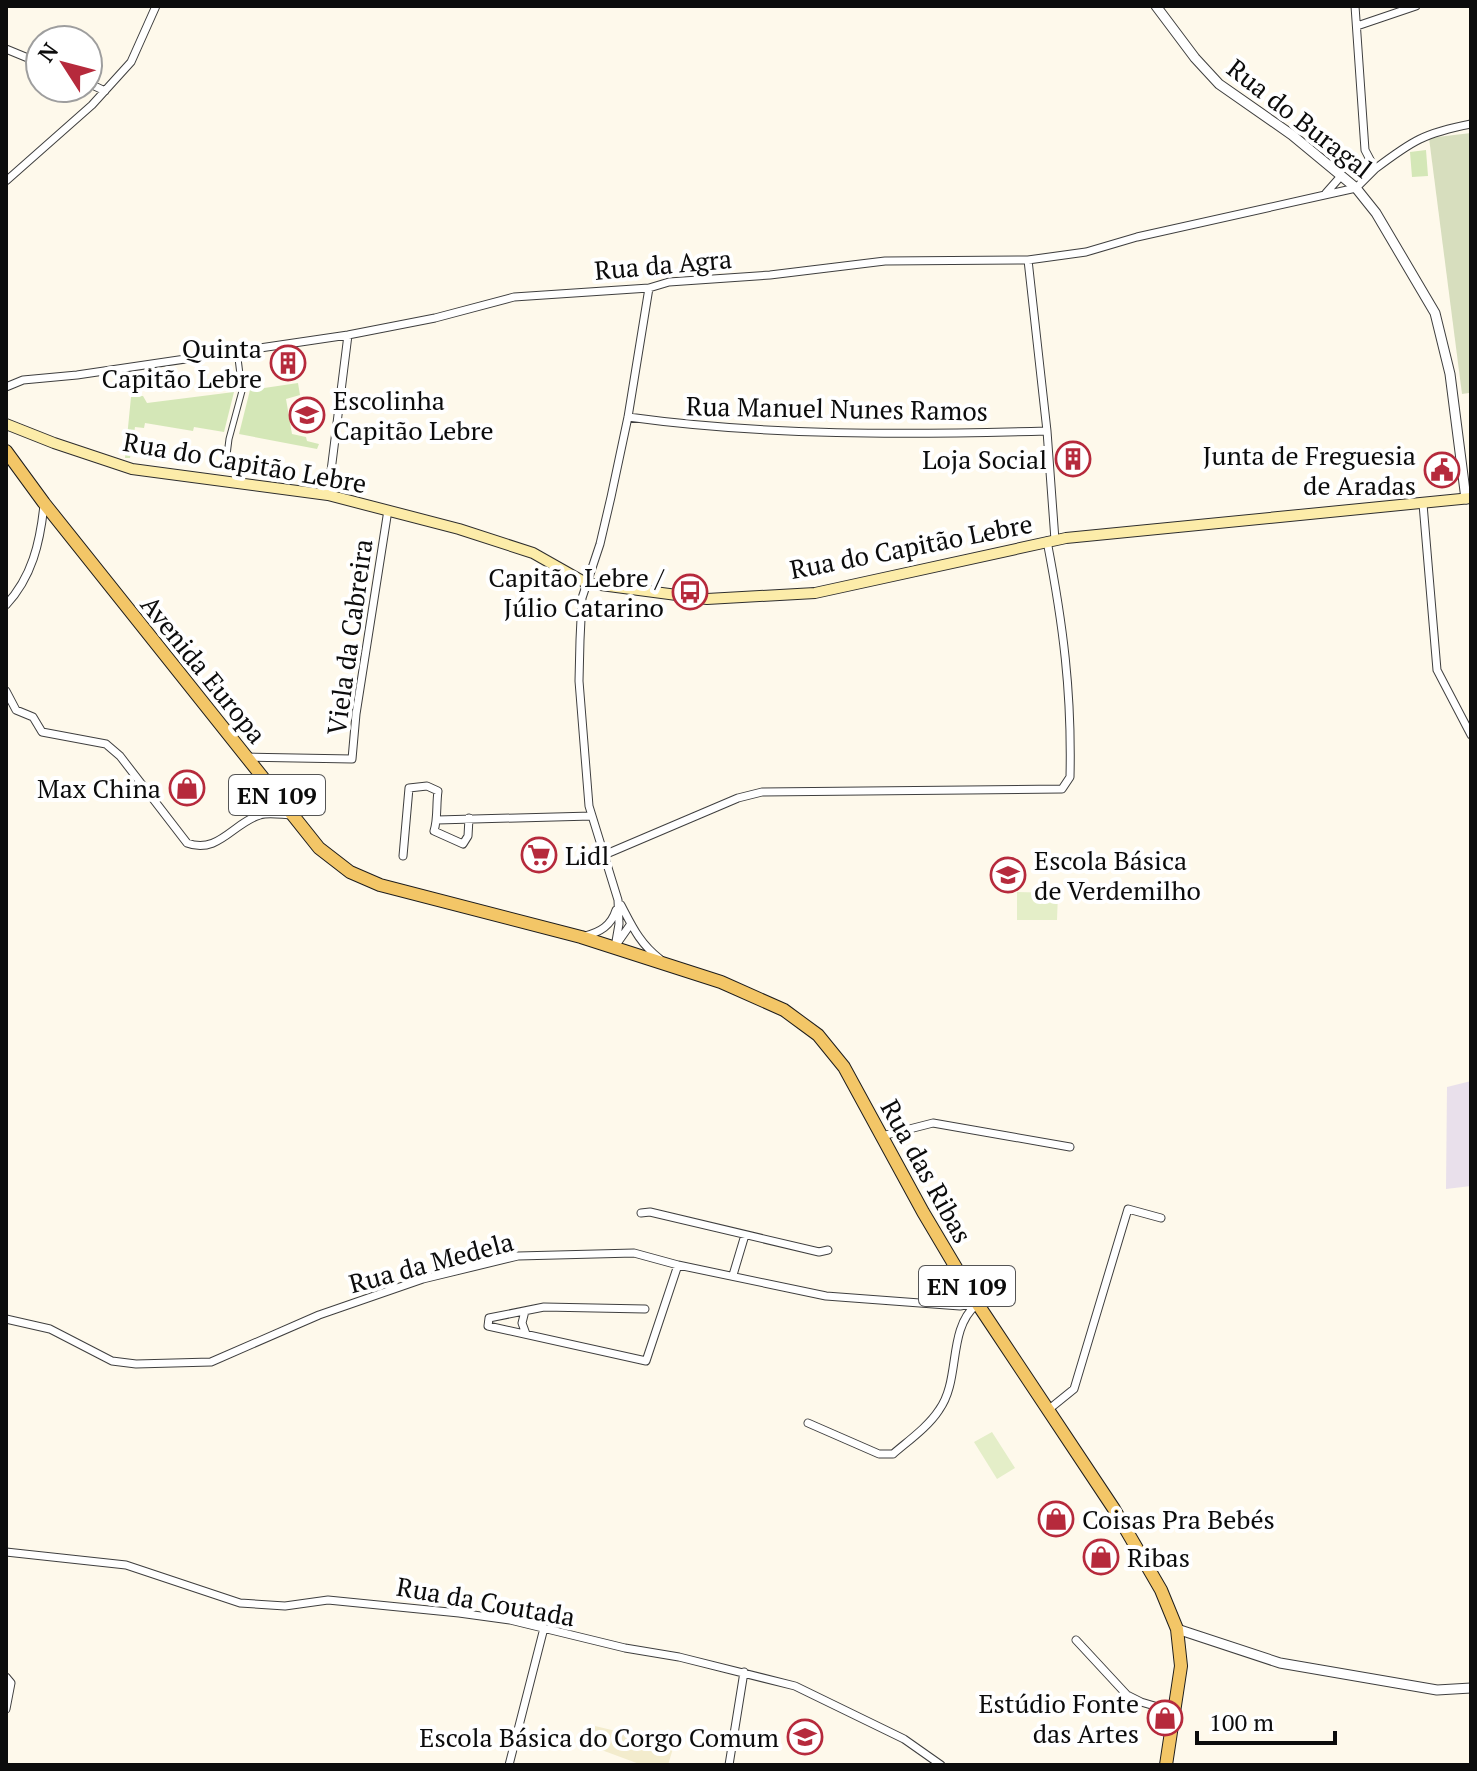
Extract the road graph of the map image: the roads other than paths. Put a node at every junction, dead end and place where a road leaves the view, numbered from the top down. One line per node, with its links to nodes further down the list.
1 (156, 6): 6 (street)
2 (1355, 6): 5 (street)
3 (1416, 6): 5 (street)
4 (1159, 7): 9 (street, Rua do Buragal)
5 (1357, 26): 8 (street)
6 (105, 91): 10 (street)
7 (1471, 124): 8 (street)
8 (1375, 169): 11 (street)
9 (1341, 176): 11 (street, Rua do Buragal); 12 (street)
10 (6, 181)
11 (1356, 188): 12 (street, Rua da Agra); 24 (street, Rua do Buragal)
12 (1324, 194): 13 (street, Rua da Agra)
13 (1028, 260): 14 (street, Rua da Agra); 20 (street)
14 (649, 288): 15 (street, Rua da Agra); 18 (street)
15 (348, 335): 16 (street, Rua da Agra); 23 (street)
16 (237, 350): 17 (street, Rua da Agra); 22 (street)
17 (6, 387)
18 (628, 417): 20 (street, Rua Manuel Nunes Ramos); 29 (street)
19 (6, 424): 23 (main road, Rua do Capitão Lebre)
20 (1047, 431): 28 (street)
21 (6, 451): 25 (main road, Avenida Europa / EN 109)
22 (226, 463)
23 (328, 495): 27 (main road, Rua do Capitão Lebre)
24 (1469, 499): 26 (main road, Rua do Capitão Lebre)
25 (44, 503): 30 (street); 33 (main road, Avenida Europa / EN 109)
26 (1423, 504): 28 (main road, Rua do Capitão Lebre); 32 (street)
27 (388, 510): 29 (main road, Rua do Capitão Lebre); 33 (street, Viela da Cabreira)
28 (1051, 540): 29 (main road, Rua do Capitão Lebre); 40 (street)
29 (586, 583): 37 (street)
30 (6, 605)
31 (6, 691): 35 (street)
32 (1471, 735)
33 (246, 757): 34 (main road, Avenida Europa / EN 109)
34 (258, 772): 35 (street); 36 (main road, Avenida Europa / EN 109)
35 (260, 815): 36 (street)
36 (293, 815): 44 (main road, Avenida Europa / EN 109)
37 (592, 816): 38 (street); 40 (street)
38 (469, 818): 39 (street); 39 (street)
39 (437, 820): 41 (street)
40 (604, 855): 42 (street)
41 (403, 856)
42 (618, 900): 43 (street); 44 (street); 45 (street)
43 (630, 925): 45 (street); 46 (street)
44 (581, 937): 45 (main road, Avenida Europa / EN 109)
45 (615, 947): 46 (main road, Avenida Europa / EN 109)
46 (667, 964): 47 (main road, Rua das Ribas / EN 109)
47 (882, 1136): 48 (street); 55 (main road, Rua das Ribas / EN 109)
48 (1070, 1147)
49 (641, 1213): 51 (street)
50 (1161, 1218): 60 (street)
51 (745, 1235): 52 (street); 54 (street)
52 (828, 1250)
53 (678, 1265): 54 (street, Rua da Medela); 58 (street, Rua da Medela); 59 (street)
54 (733, 1275): 55 (street, Rua da Medela)
55 (977, 1303): 60 (main road, Rua das Ribas / EN 109); 61 (street)
56 (645, 1309): 57 (street)
57 (525, 1311): 59 (street); 59 (street)
58 (6, 1319)
59 (526, 1334)
60 (1048, 1410): 64 (main road, Rua das Ribas / EN 109)
61 (808, 1423)
62 (6, 1552): 63 (street, Rua da Coutada)
63 (544, 1628): 66 (street, Rua da Coutada); 71 (street)
64 (1177, 1629): 68 (street); 70 (main road, EN 109)
65 (1076, 1640): 70 (street)
66 (744, 1672): 72 (street); 73 (street, Rua da Coutada)
67 (6, 1677): 69 (street)
68 (1471, 1688)
69 (6, 1709)
70 (1175, 1712): 74 (main road, EN 109)
71 (509, 1765)
72 (729, 1765)
73 (941, 1765)
74 (1166, 1765)

